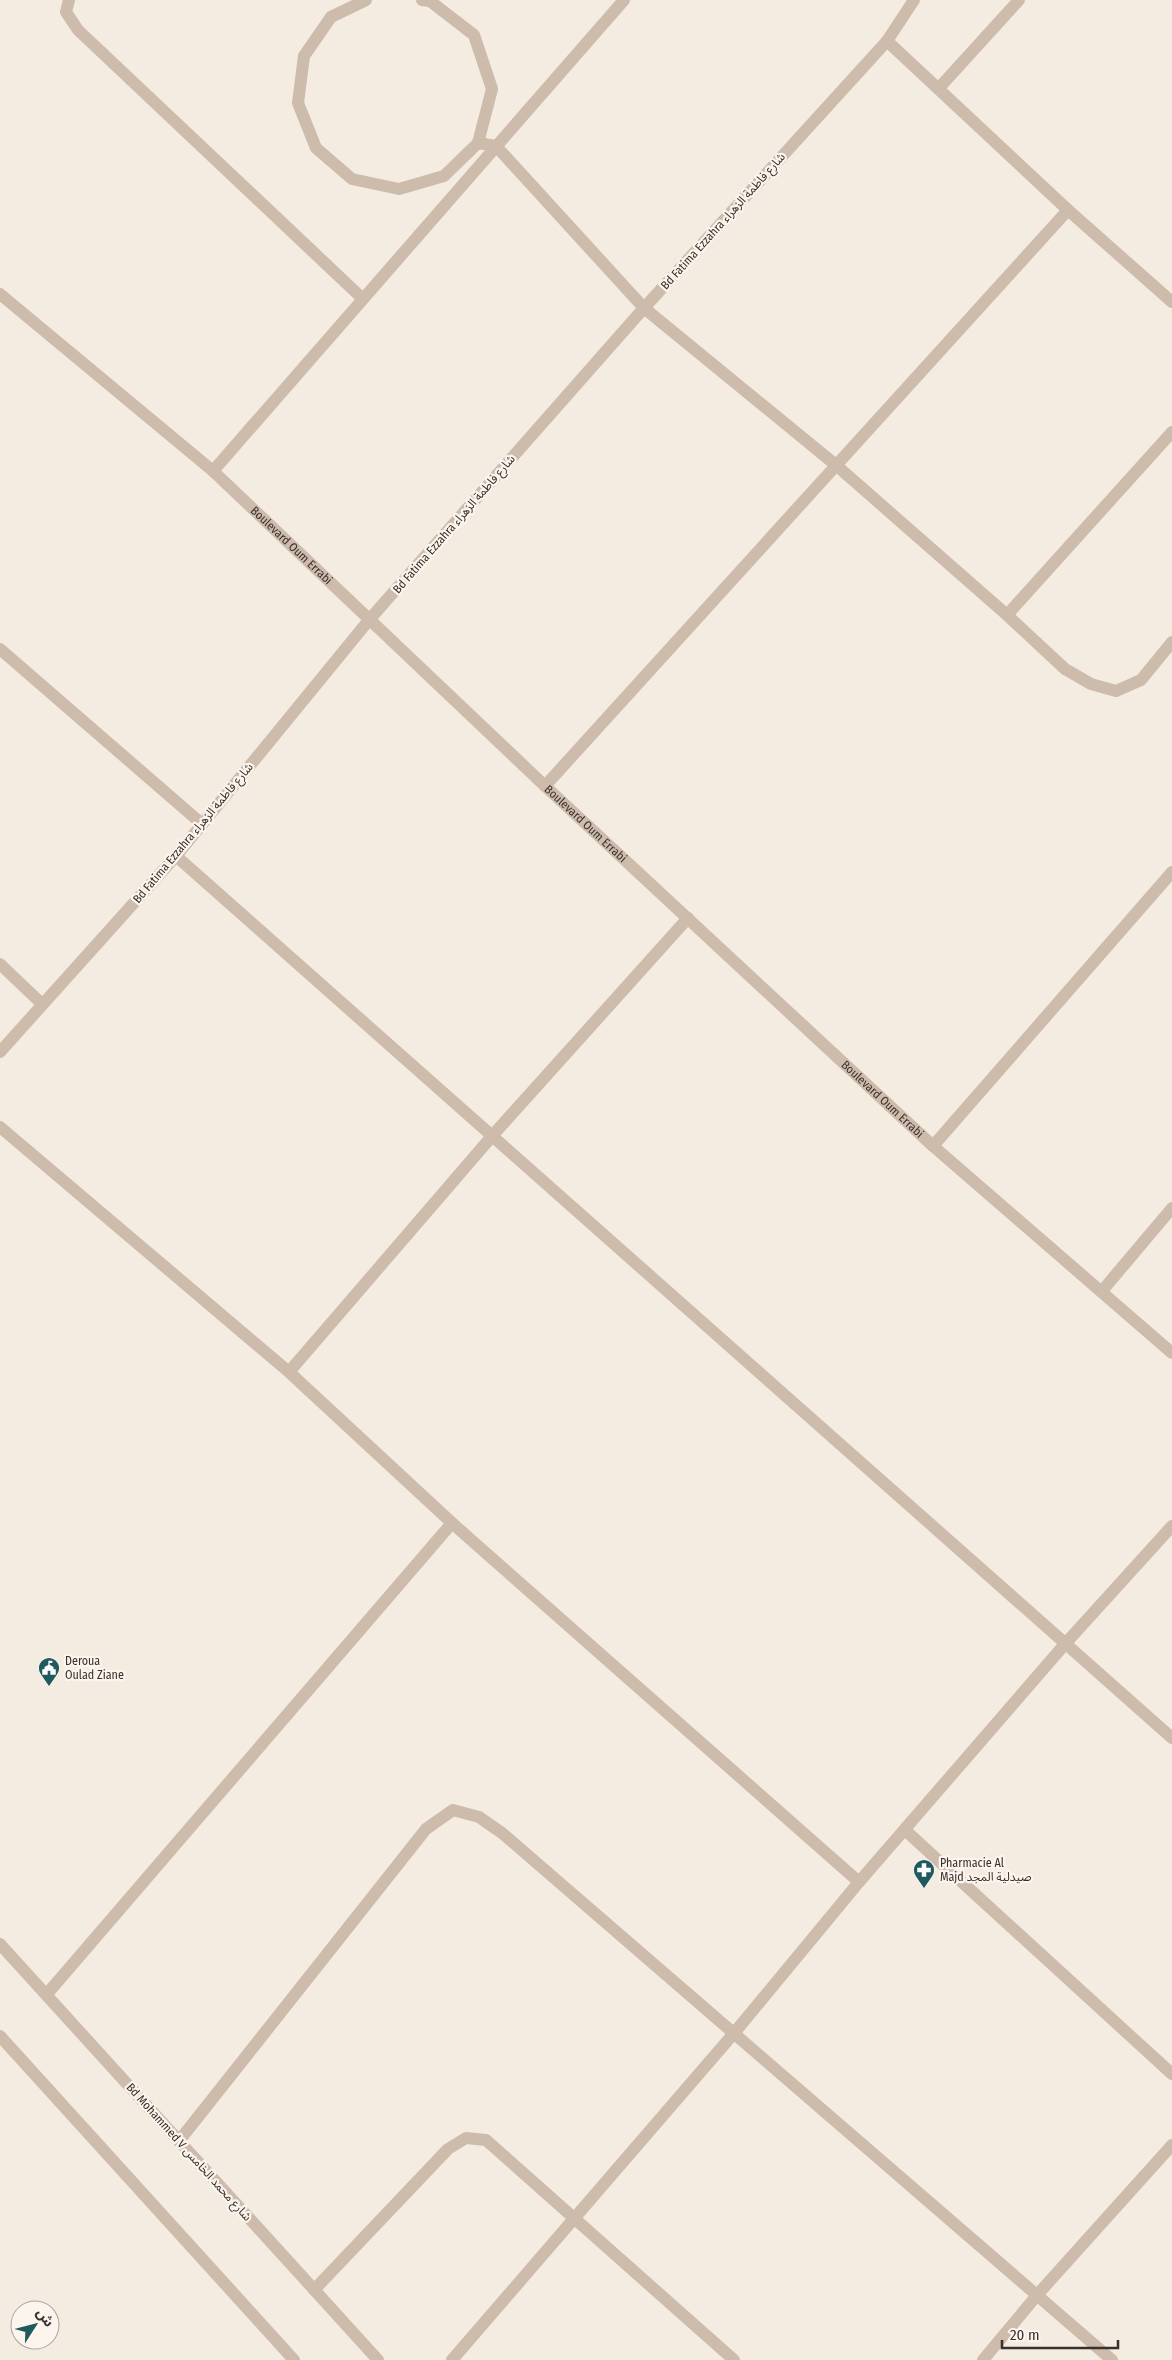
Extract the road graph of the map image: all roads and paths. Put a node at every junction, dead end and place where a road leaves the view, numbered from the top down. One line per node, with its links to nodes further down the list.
1 (69, 0): 13 (street)
2 (366, 0): 9 (street)
3 (422, 0): 9 (street)
4 (624, 0): 10 (street)
5 (914, 0): 7 (street, Bd Fatima Ezzahra شارع فاطمة الزهراء)
6 (1018, 0): 8 (street)
7 (887, 41): 8 (street); 15 (street, Bd Fatima Ezzahra شارع فاطمة الزهراء)
8 (939, 88): 11 (street)
9 (478, 143): 10 (street)
10 (496, 146): 13 (street); 15 (street)
11 (1068, 210): 14 (street); 17 (street)
12 (0, 294): 18 (street, Boulevard Oum Errabi)
13 (363, 299): 18 (street)
14 (1172, 302)
15 (644, 308): 17 (street); 20 (street, Bd Fatima Ezzahra شارع فاطمة الزهراء)
16 (1172, 432): 19 (street)
17 (837, 466): 19 (street); 23 (street)
18 (213, 471): 20 (street, Boulevard Oum Errabi)
19 (1008, 615): 21 (street)
20 (369, 620): 23 (street, Boulevard Oum Errabi); 24 (street, Bd Fatima Ezzahra شارع فاطمة الزهراء)
21 (1172, 642)
22 (0, 649): 24 (street)
23 (545, 786): 27 (street, Boulevard Oum Errabi)
24 (202, 824): 25 (street, Bd Fatima Ezzahra شارع فاطمة الزهراء)
25 (176, 856): 29 (street, Bd Fatima Ezzahra شارع فاطمة الزهراء); 32 (street)
26 (1172, 872): 33 (street)
27 (688, 918): 32 (street); 33 (street, Boulevard Oum Errabi)
28 (0, 964): 29 (street)
29 (42, 1004): 30 (street, Bd Fatima Ezzahra شارع فاطمة الزهراء)
30 (0, 1052)
31 (0, 1127): 37 (street)
32 (493, 1135): 37 (street); 40 (street)
33 (933, 1146): 35 (street, Boulevard Oum Errabi)
34 (1172, 1208): 35 (street)
35 (1102, 1291): 36 (street, Boulevard Oum Errabi)
36 (1172, 1353)
37 (289, 1372): 38 (street)
38 (452, 1523): 43 (street); 45 (street)
39 (1172, 1526): 40 (street)
40 (1065, 1644): 41 (street); 42 (street)
41 (1172, 1738)
42 (905, 1830): 43 (street); 48 (street)
43 (859, 1882): 46 (street)
44 (0, 1944): 45 (street, Bd Mohammed V شارع محمد الخامس)
45 (47, 1994): 49 (street, Bd Mohammed V شارع محمد الخامس)
46 (735, 2032): 49 (street); 51 (street); 53 (street)
47 (0, 2036): 54 (street)
48 (1172, 2074)
49 (179, 2141): 52 (street, Bd Mohammed V شارع محمد الخامس)
50 (1172, 2145): 53 (street)
51 (575, 2219): 52 (street); 56 (street); 57 (street)
52 (314, 2290): 55 (street, Bd Mohammed V شارع محمد الخامس)
53 (1038, 2294): 58 (street); 59 (street)
54 (294, 2360)
55 (378, 2360)
56 (452, 2360)
57 (734, 2360)
58 (983, 2360)
59 (1112, 2360)

